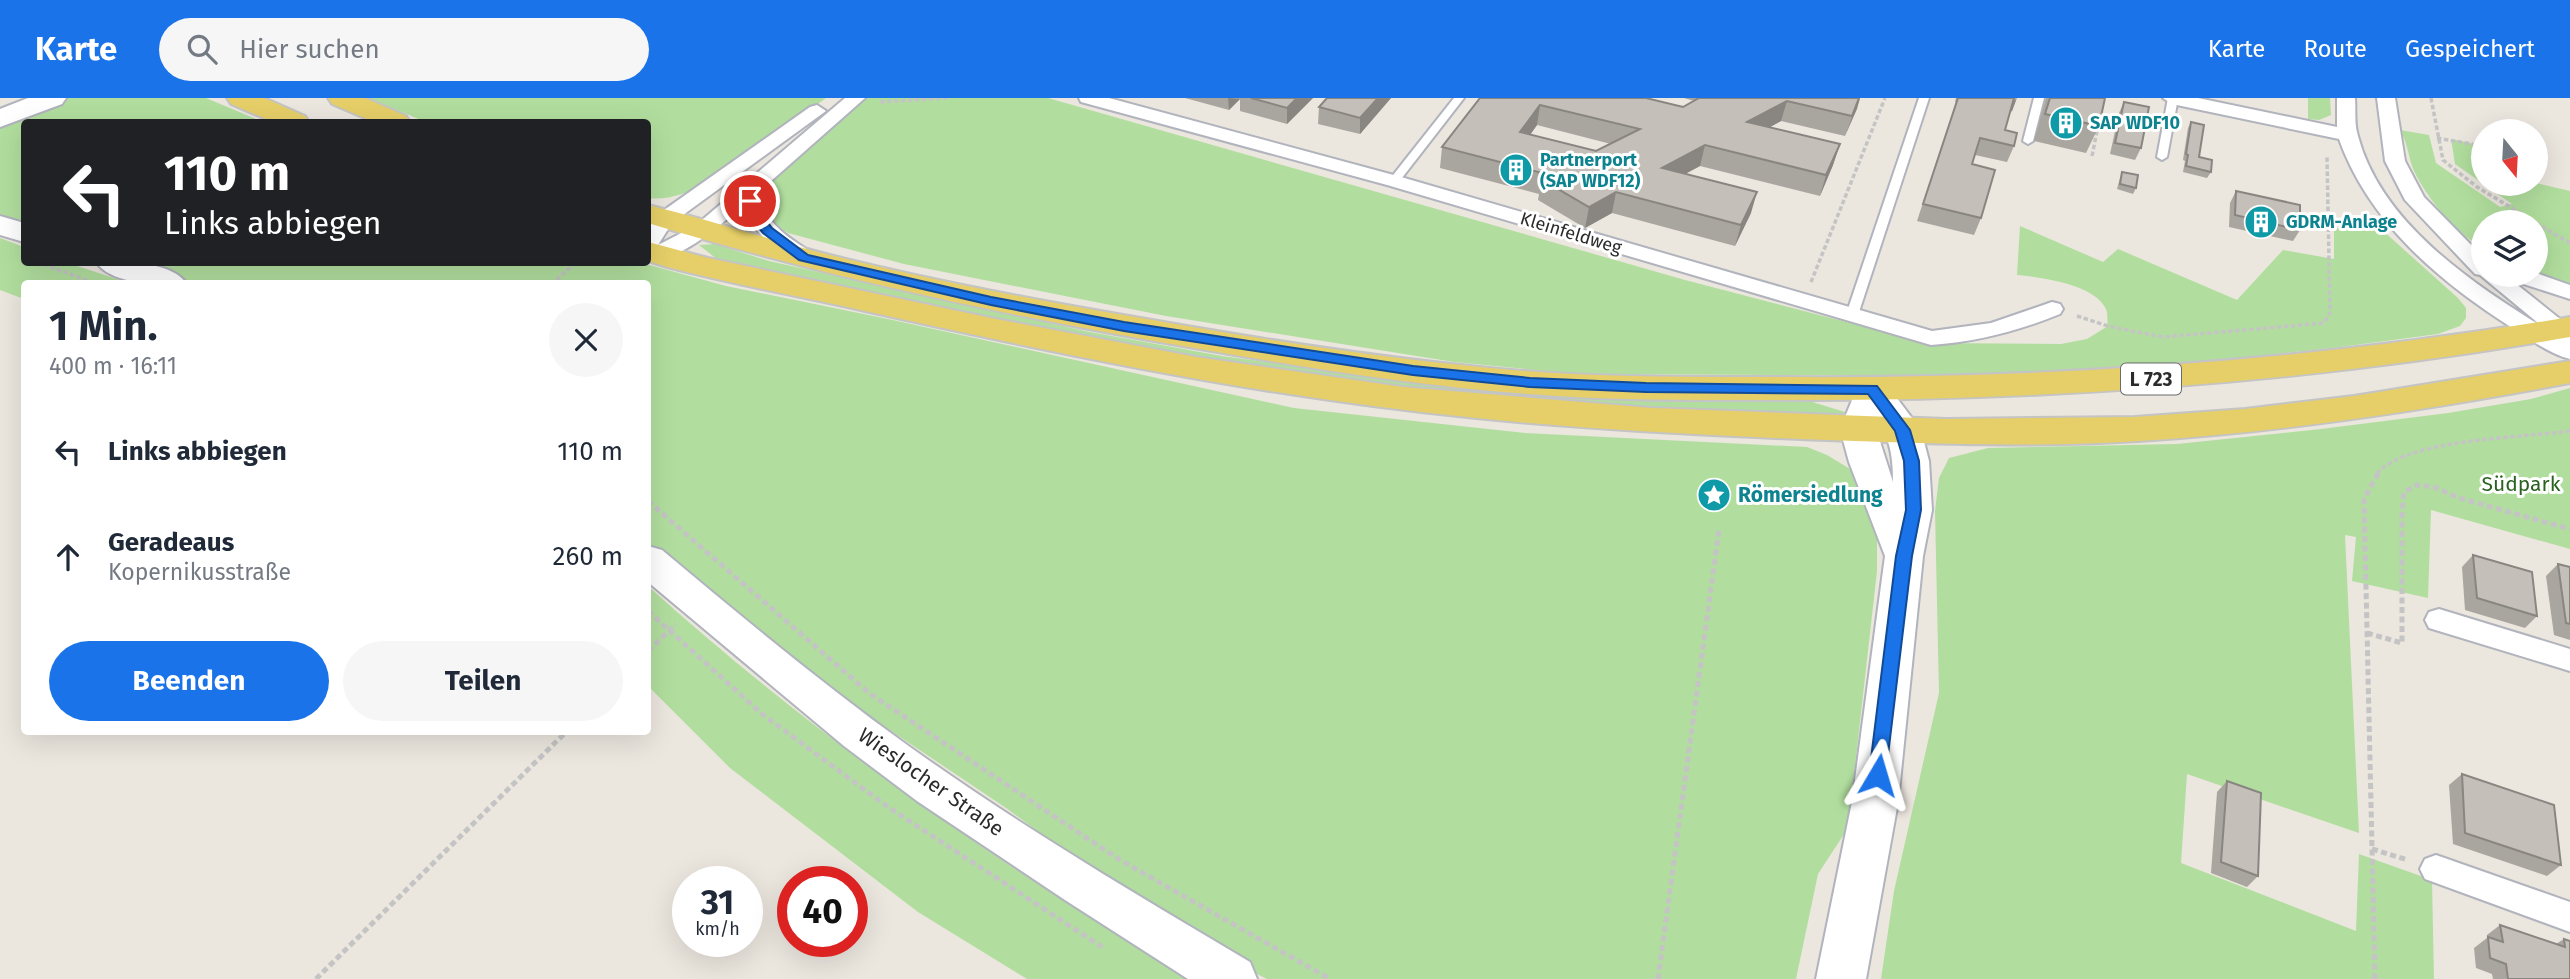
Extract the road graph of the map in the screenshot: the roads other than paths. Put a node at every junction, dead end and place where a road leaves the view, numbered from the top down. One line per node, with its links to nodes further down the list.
1 (6, 98): 14 (street)
2 (52, 98): 15 (street)
3 (242, 98): 16 (main road)
4 (342, 98): 17 (main road)
5 (831, 98): 23 (street)
6 (1088, 98): 21 (street, Kleinfeldweg)
7 (1459, 98): 21 (lane)
8 (1924, 98): 38 (lane)
9 (2039, 98): 19 (lane)
10 (2172, 98): 18 (street); 20 (lane)
11 (2346, 98): 18 (street)
12 (2386, 98): 27 (street)
13 (855, 99): 22 (street)
14 (0, 101)
15 (0, 119)
16 (288, 119)
17 (389, 119)
18 (2347, 135): 39 (street)
19 (2028, 141)
20 (2162, 157)
21 (1394, 181): 38 (street, Kleinfeldweg)
22 (751, 190): 25 (street); 30 (street)
23 (656, 217): 25 (main road, L 723); 28 (street)
24 (0, 225): 26 (street)
25 (702, 230): 28 (street); 30 (main road, L 723)
26 (21, 232)
27 (2457, 245): 29 (street); 31 (street)
28 (651, 250): 42 (main road, L 723)
29 (2471, 252)
30 (804, 258): 41 (main road, L 723)
31 (2471, 258)
32 (122, 266): 33 (street)
33 (160, 280)
34 (2548, 285): 36 (street)
35 (2505, 287): 39 (street)
36 (2570, 292)
37 (2052, 309): 38 (street, Kleinfeldweg)
38 (1852, 315)
39 (2561, 336): 41 (main road, L 723)
40 (2570, 372): 43 (main road, L 723)
41 (1872, 389): 42 (street); 43 (street)
42 (1858, 429): 43 (main road, L 723); 44 (street)
43 (1903, 430): 44 (street)
44 (1904, 556): 51 (street)
45 (651, 563): 50 (street, Wieslocher Straße)
46 (2440, 620): 47 (street)
47 (2570, 660)
48 (2436, 869): 49 (street)
49 (2570, 917)
50 (1232, 979)
51 (1840, 979)

